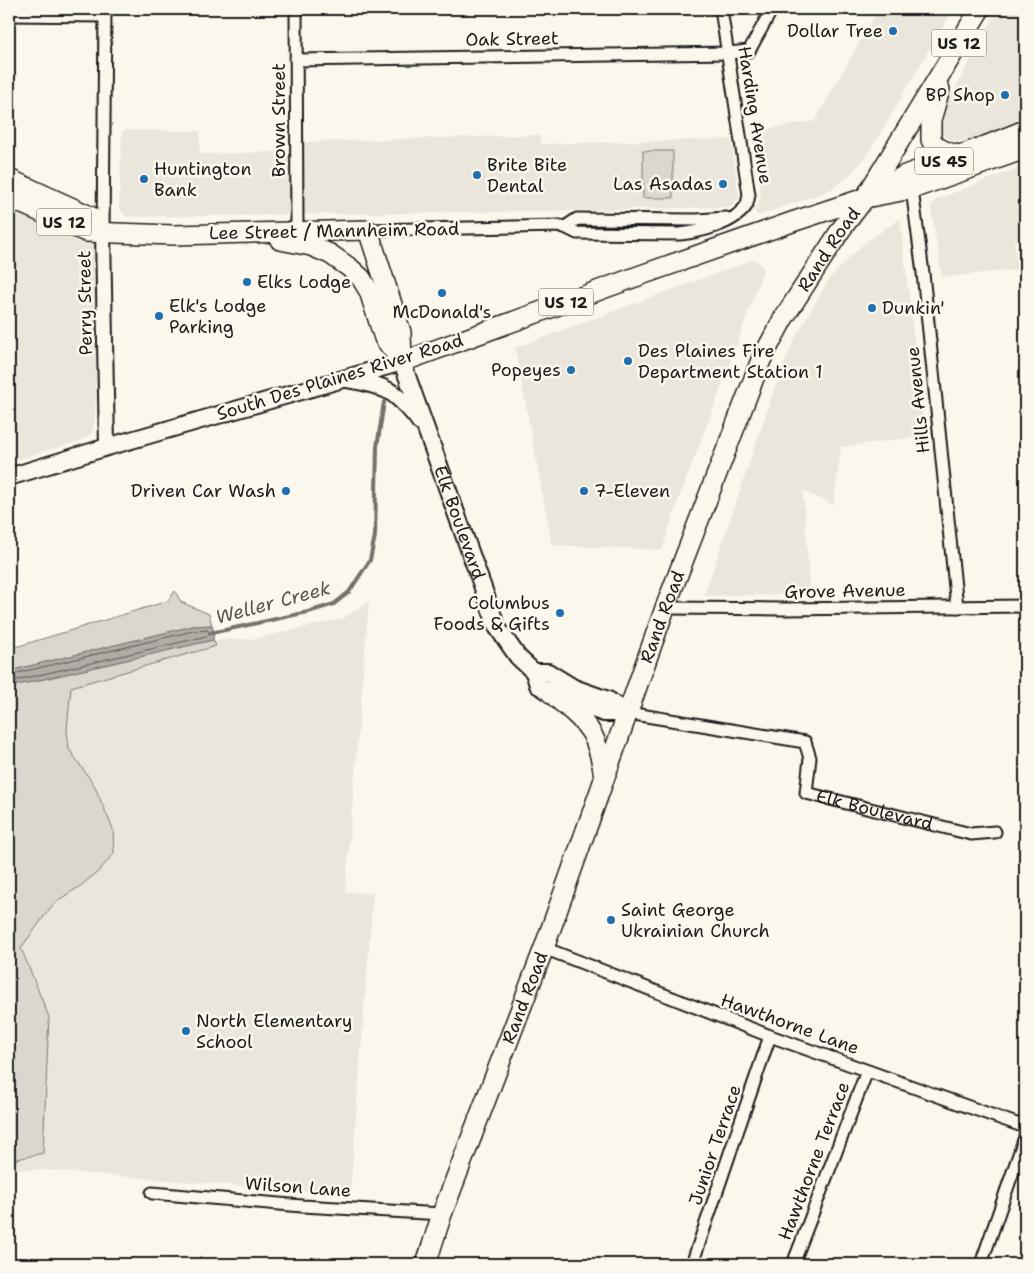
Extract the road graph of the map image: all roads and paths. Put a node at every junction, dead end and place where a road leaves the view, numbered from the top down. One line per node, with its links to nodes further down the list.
1 (296, 9): 8 (street, Brown Street)
2 (721, 9): 7 (street, Harding Avenue)
3 (772, 9): 7 (street, Oak Street)
4 (980, 9): 9 (main road, Rand Road / US 12)
5 (105, 12): 6 (street); 21 (street, Perry Street)
6 (9, 15)
7 (728, 53): 8 (street, Oak Street); 17 (street, Harding Avenue)
8 (296, 60): 19 (street, Brown Street)
9 (948, 63): 12 (main road); 16 (main road, Rand Road / US 12)
10 (1025, 130): 12 (main road, South Des Plaines River Road / US 45)
11 (1025, 148): 14 (main road, South Des Plaines River Road / US 45)
12 (960, 155): 16 (main road, South Des Plaines River Road / US 45)
13 (9, 179): 21 (main road, US 12)
14 (912, 190): 16 (main road, South Des Plaines River Road / US 45); 28 (street, Hills Avenue)
15 (9, 198): 21 (main road, Lee Street / Mannheim Road / US 12)
16 (866, 198): 22 (main road, South Des Plaines River Road / US 12); 29 (main road, Rand Road)
17 (730, 218): 18 (street, Lee Street / Mannheim Road)
18 (368, 230): 19 (main road, Lee Street / Mannheim Road / US 12); 22 (main road, Elk Boulevard)
19 (297, 232): 20 (main road, Lee Street / Mannheim Road / US 12)
20 (242, 233): 21 (main road, Lee Street / Mannheim Road / US 12); 22 (main road, Elk Boulevard)
21 (103, 234): 25 (street, Perry Street)
22 (402, 362): 23 (main road, South Des Plaines River Road); 24 (main road, Elk Boulevard)
23 (345, 378): 24 (main road); 25 (main road, South Des Plaines River Road)
24 (428, 432): 30 (main road, Elk Boulevard)
25 (106, 447): 26 (main road, South Des Plaines River Road)
26 (9, 477)
27 (1025, 606): 28 (street, Grove Avenue)
28 (958, 607): 29 (street, Grove Avenue)
29 (665, 608): 32 (main road, Rand Road)
30 (534, 672): 31 (main road, Elk Boulevard); 32 (main road, Elk Boulevard)
31 (550, 692): 32 (main road, Elk Boulevard); 33 (main road)
32 (628, 713): 33 (main road, Rand Road); 34 (street, Elk Boulevard)
33 (604, 780): 35 (main road, Rand Road)
34 (995, 832)
35 (544, 948): 36 (street, Hawthorne Lane); 41 (main road, Rand Road)
36 (770, 1036): 37 (street, Hawthorne Lane); 43 (street, Junior Terrace)
37 (866, 1071): 38 (street, Hawthorne Lane); 44 (street, Hawthorne Terrace)
38 (1025, 1127)
39 (1025, 1137): 45 (street)
40 (152, 1193): 41 (street, Wilson Lane)
41 (442, 1214): 42 (main road, Rand Road)
42 (426, 1264)
43 (692, 1264)
44 (793, 1264)
45 (981, 1264)

